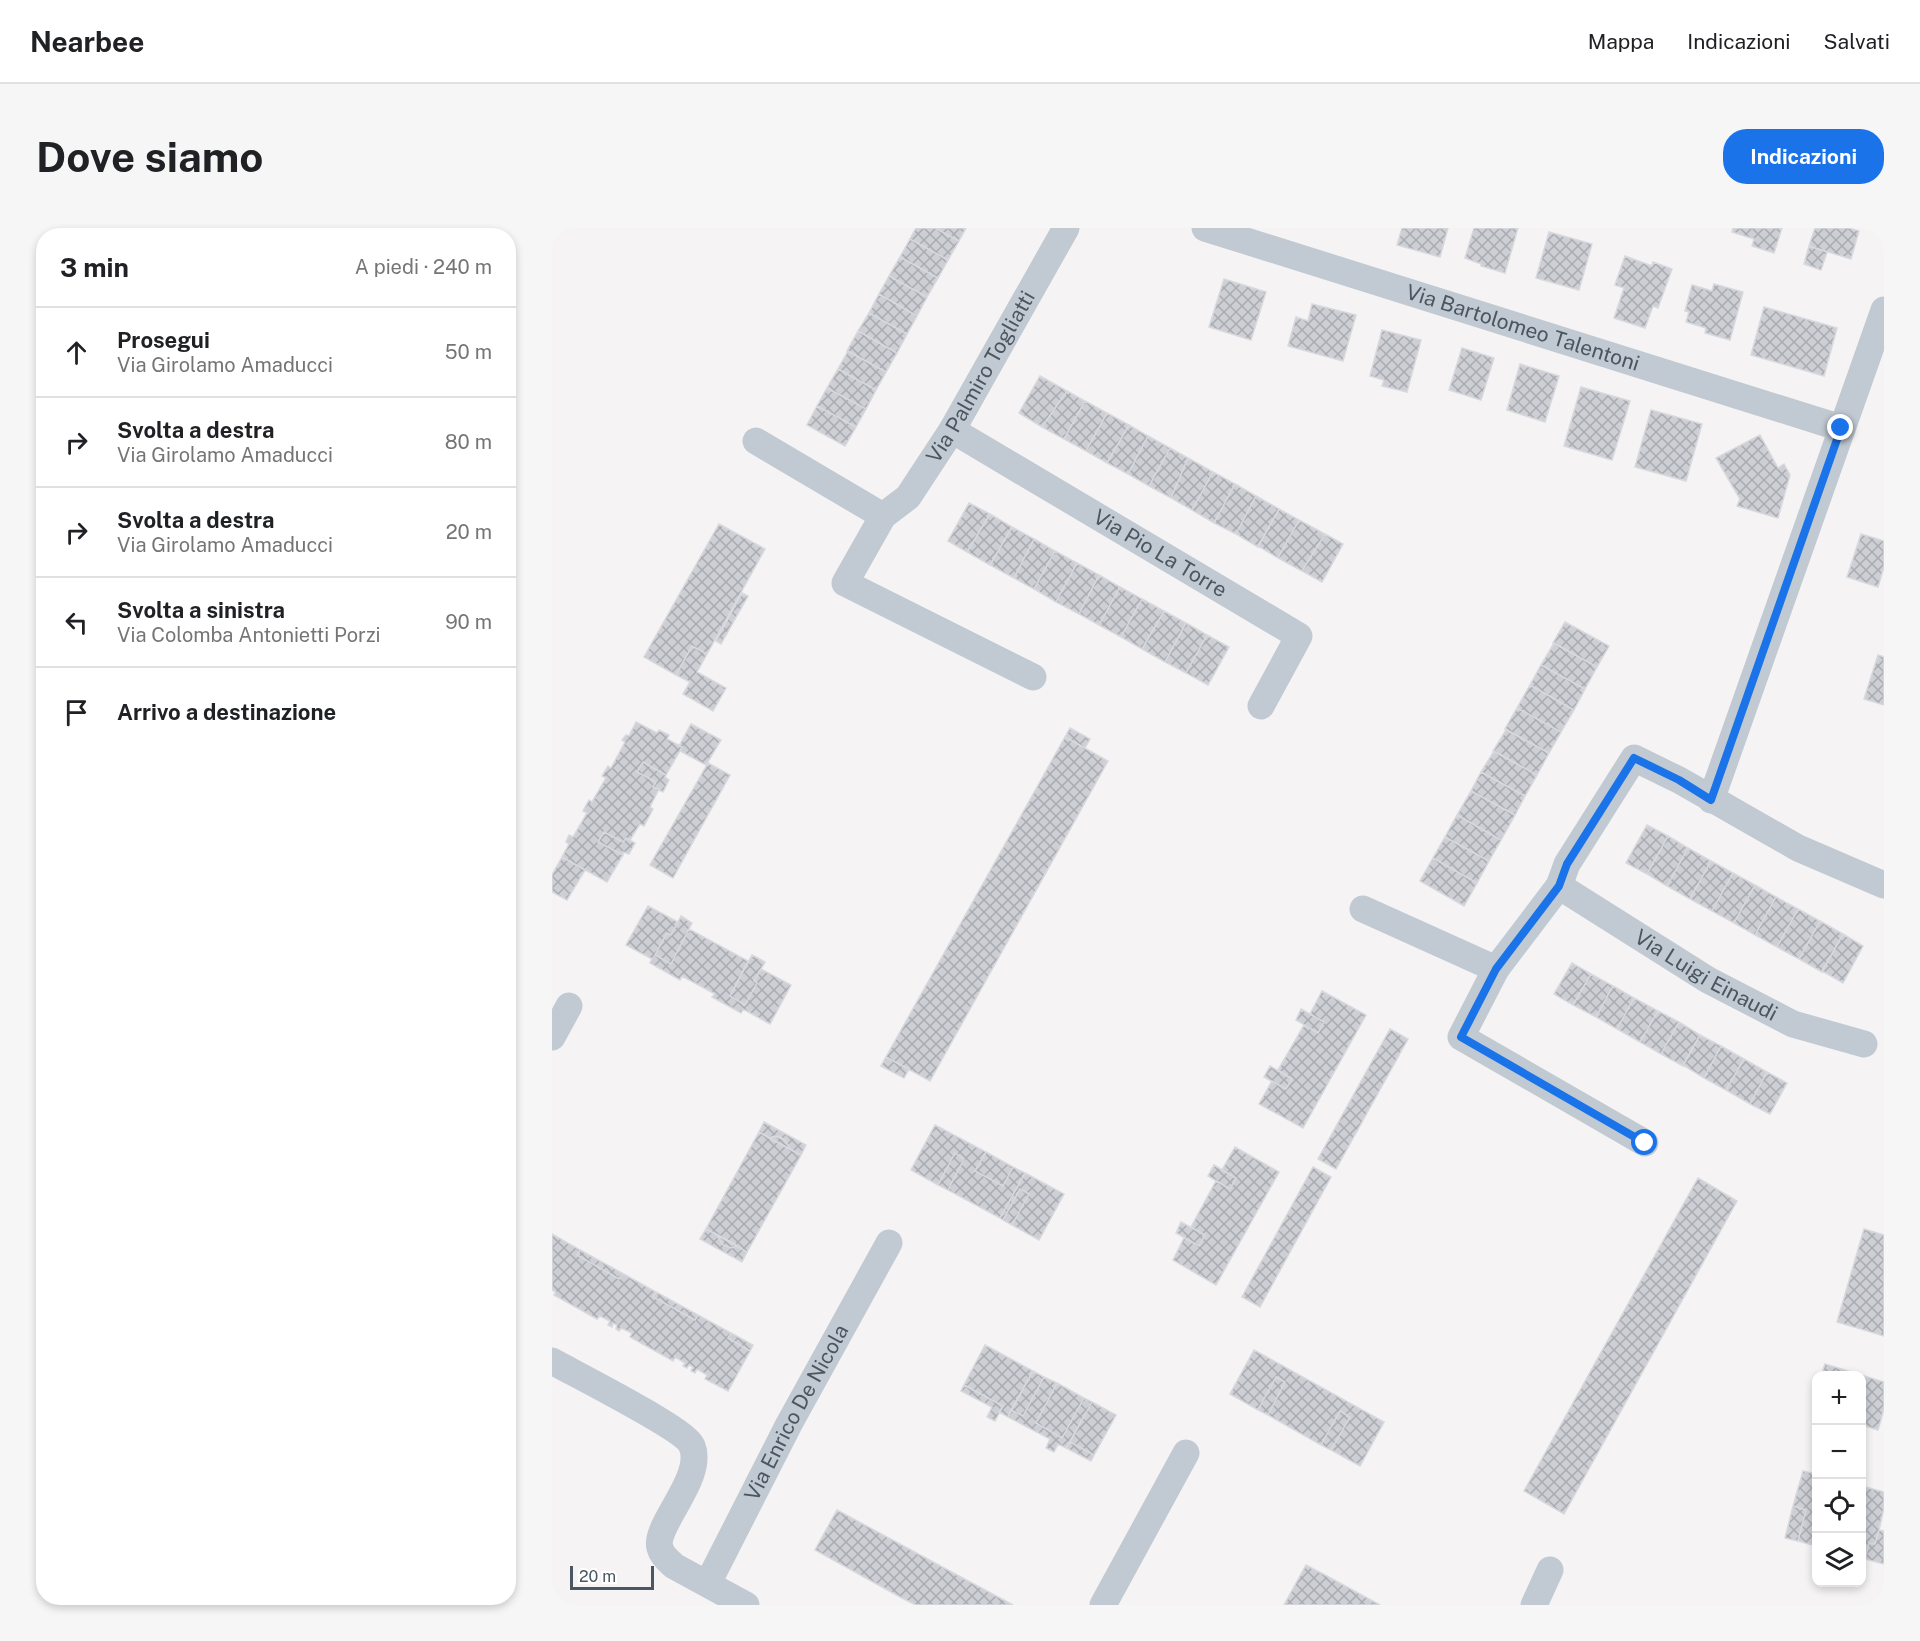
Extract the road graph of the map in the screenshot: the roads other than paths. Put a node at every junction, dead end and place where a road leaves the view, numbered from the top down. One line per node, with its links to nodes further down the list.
1 (1066, 228): 5 (street, Via Palmiro Togliatti)
2 (1205, 228): 4 (street, Via Bartolomeo Talentoni)
3 (1884, 310): 4 (street)
4 (1841, 428): 10 (street)
5 (952, 430): 7 (street, Via Palmiro Togliatti); 9 (street, Via Pio La Torre)
6 (756, 441): 7 (street)
7 (883, 516): 8 (street, Via Palmiro Togliatti)
8 (1033, 677)
9 (1261, 706)
10 (1711, 800): 11 (street); 12 (street)
11 (1884, 885)
12 (1559, 886): 14 (street); 17 (street, Via Luigi Einaudi)
13 (1364, 909): 14 (street)
14 (1496, 969): 18 (street)
15 (570, 1006): 16 (street)
16 (552, 1037)
17 (1864, 1044)
18 (1645, 1143)
19 (889, 1244): 23 (street, Via Enrico De Nicola)
20 (552, 1361): 23 (street)
21 (1186, 1453): 25 (street)
22 (1550, 1570): 26 (street)
23 (708, 1583): 24 (street)
24 (746, 1605)
25 (1103, 1605)
26 (1534, 1605)

